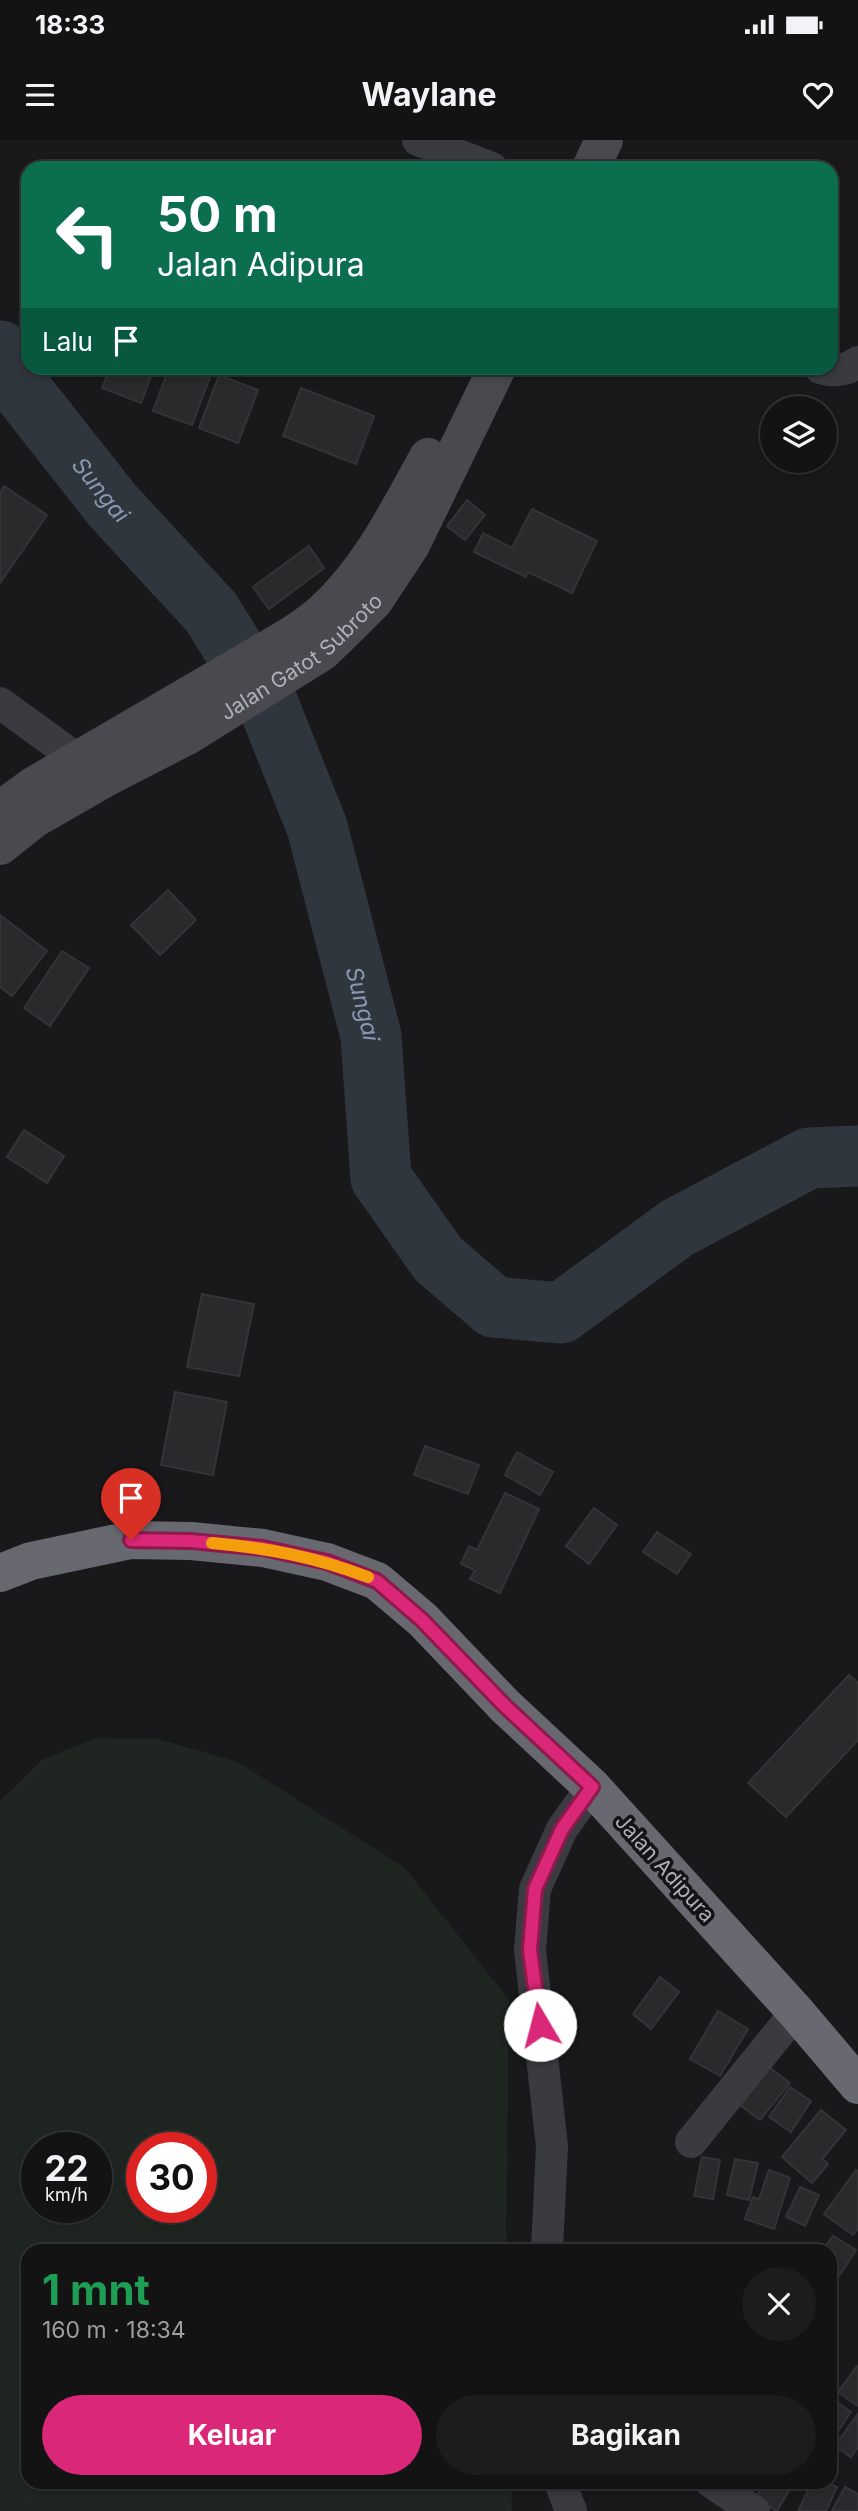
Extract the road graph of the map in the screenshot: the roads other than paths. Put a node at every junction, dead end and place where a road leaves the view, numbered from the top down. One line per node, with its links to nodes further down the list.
1 (418, 140): 4 (street)
2 (579, 140): 5 (street)
3 (604, 140): 6 (street)
4 (474, 161)
5 (569, 161)
6 (594, 161)
7 (858, 362): 8 (street)
8 (838, 370)
9 (469, 375): 11 (street, Jalan Gatot Subroto)
10 (494, 375): 11 (street, Jalan Gatot Subroto)
11 (307, 643): 13 (street, Jalan Gatot Subroto)
12 (0, 704): 14 (street)
13 (180, 720): 14 (street, Jalan Gatot Subroto); 16 (street, Jalan Gatot Subroto)
14 (77, 759): 15 (street, Jalan Gatot Subroto)
15 (0, 810)
16 (0, 846)
17 (0, 1573): 18 (highway, Jalan Adipura)
18 (592, 1787): 19 (highway, Jalan Adipura); 22 (street)
19 (796, 2012): 20 (highway, Jalan Adipura); 21 (street)
20 (858, 2085)
21 (691, 2142)
22 (547, 2244)
23 (563, 2489): 25 (street)
24 (721, 2489): 26 (street)
25 (571, 2511)
26 (754, 2511)

